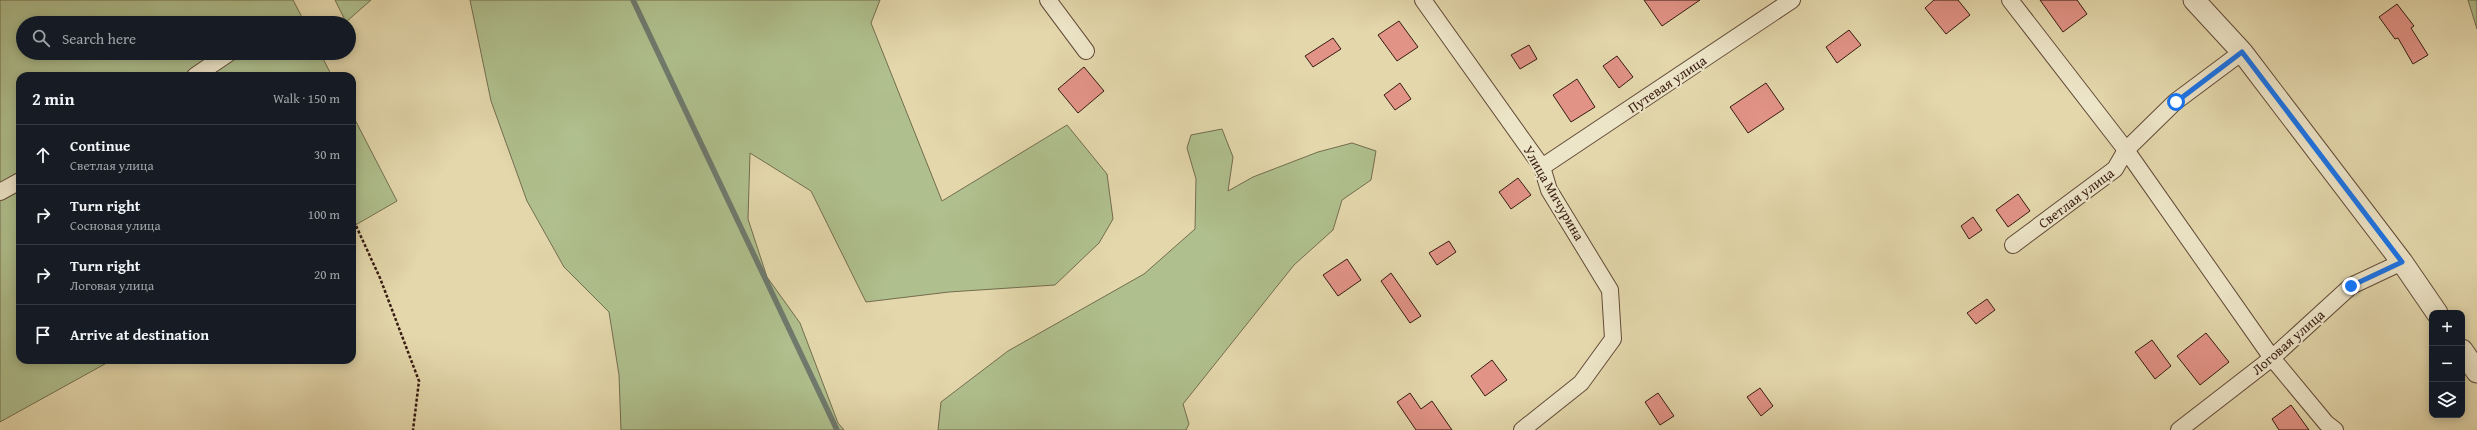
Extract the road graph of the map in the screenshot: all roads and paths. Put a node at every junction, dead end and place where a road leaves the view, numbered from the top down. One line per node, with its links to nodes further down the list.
1 (1048, 0): 6 (street)
2 (1422, 0): 11 (street, Улица Мичурина)
3 (1792, 0): 11 (street, Путевая улица)
4 (2010, 0): 10 (street)
5 (2194, 0): 7 (street)
6 (1086, 51)
7 (2242, 52): 10 (street, Светлая улица); 16 (street)
8 (219, 60): 9 (street)
9 (201, 72)
10 (2126, 150): 15 (street, Светлая улица); 19 (street)
11 (1542, 168): 22 (street, Улица Мичурина)
12 (16, 183): 13 (street)
13 (0, 192)
14 (356, 226): 21 (path)
15 (2014, 245)
16 (2402, 262): 17 (street); 19 (street, Логовая улица)
17 (2435, 310)
18 (2465, 354): 20 (street)
19 (2272, 358): 23 (street, Логовая улица); 24 (street)
20 (2477, 372)
21 (413, 430)
22 (1522, 430)
23 (2179, 430)
24 (2335, 430)

